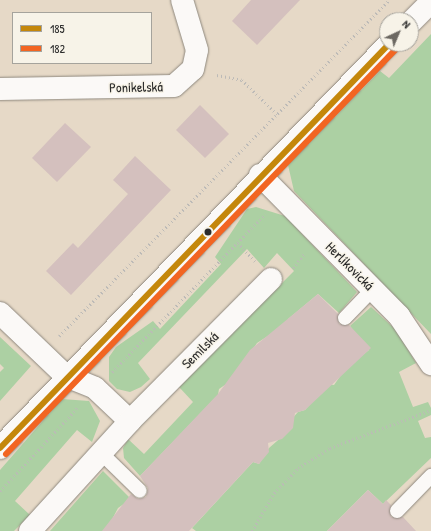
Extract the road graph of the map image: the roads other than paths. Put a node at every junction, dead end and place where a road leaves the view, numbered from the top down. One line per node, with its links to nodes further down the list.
1 (182, 0): 5 (street, Ponikelská)
2 (431, 2): 3 (street)
3 (419, 14)
4 (381, 52): 6 (street)
5 (0, 89)
6 (260, 175): 8 (street, Herlíkovická); 12 (street)
7 (271, 279): 13 (street, Semilská)
8 (373, 289): 10 (lane); 11 (street, Herlíkovická)
9 (0, 313): 12 (street)
10 (345, 318)
11 (431, 364)
12 (66, 376): 13 (street); 14 (street)
13 (130, 421): 15 (street, Semilská)
14 (0, 448)
15 (101, 453): 17 (lane); 19 (street, Semilská)
16 (431, 476): 18 (lane)
17 (140, 491)
18 (397, 511)
19 (30, 531)

